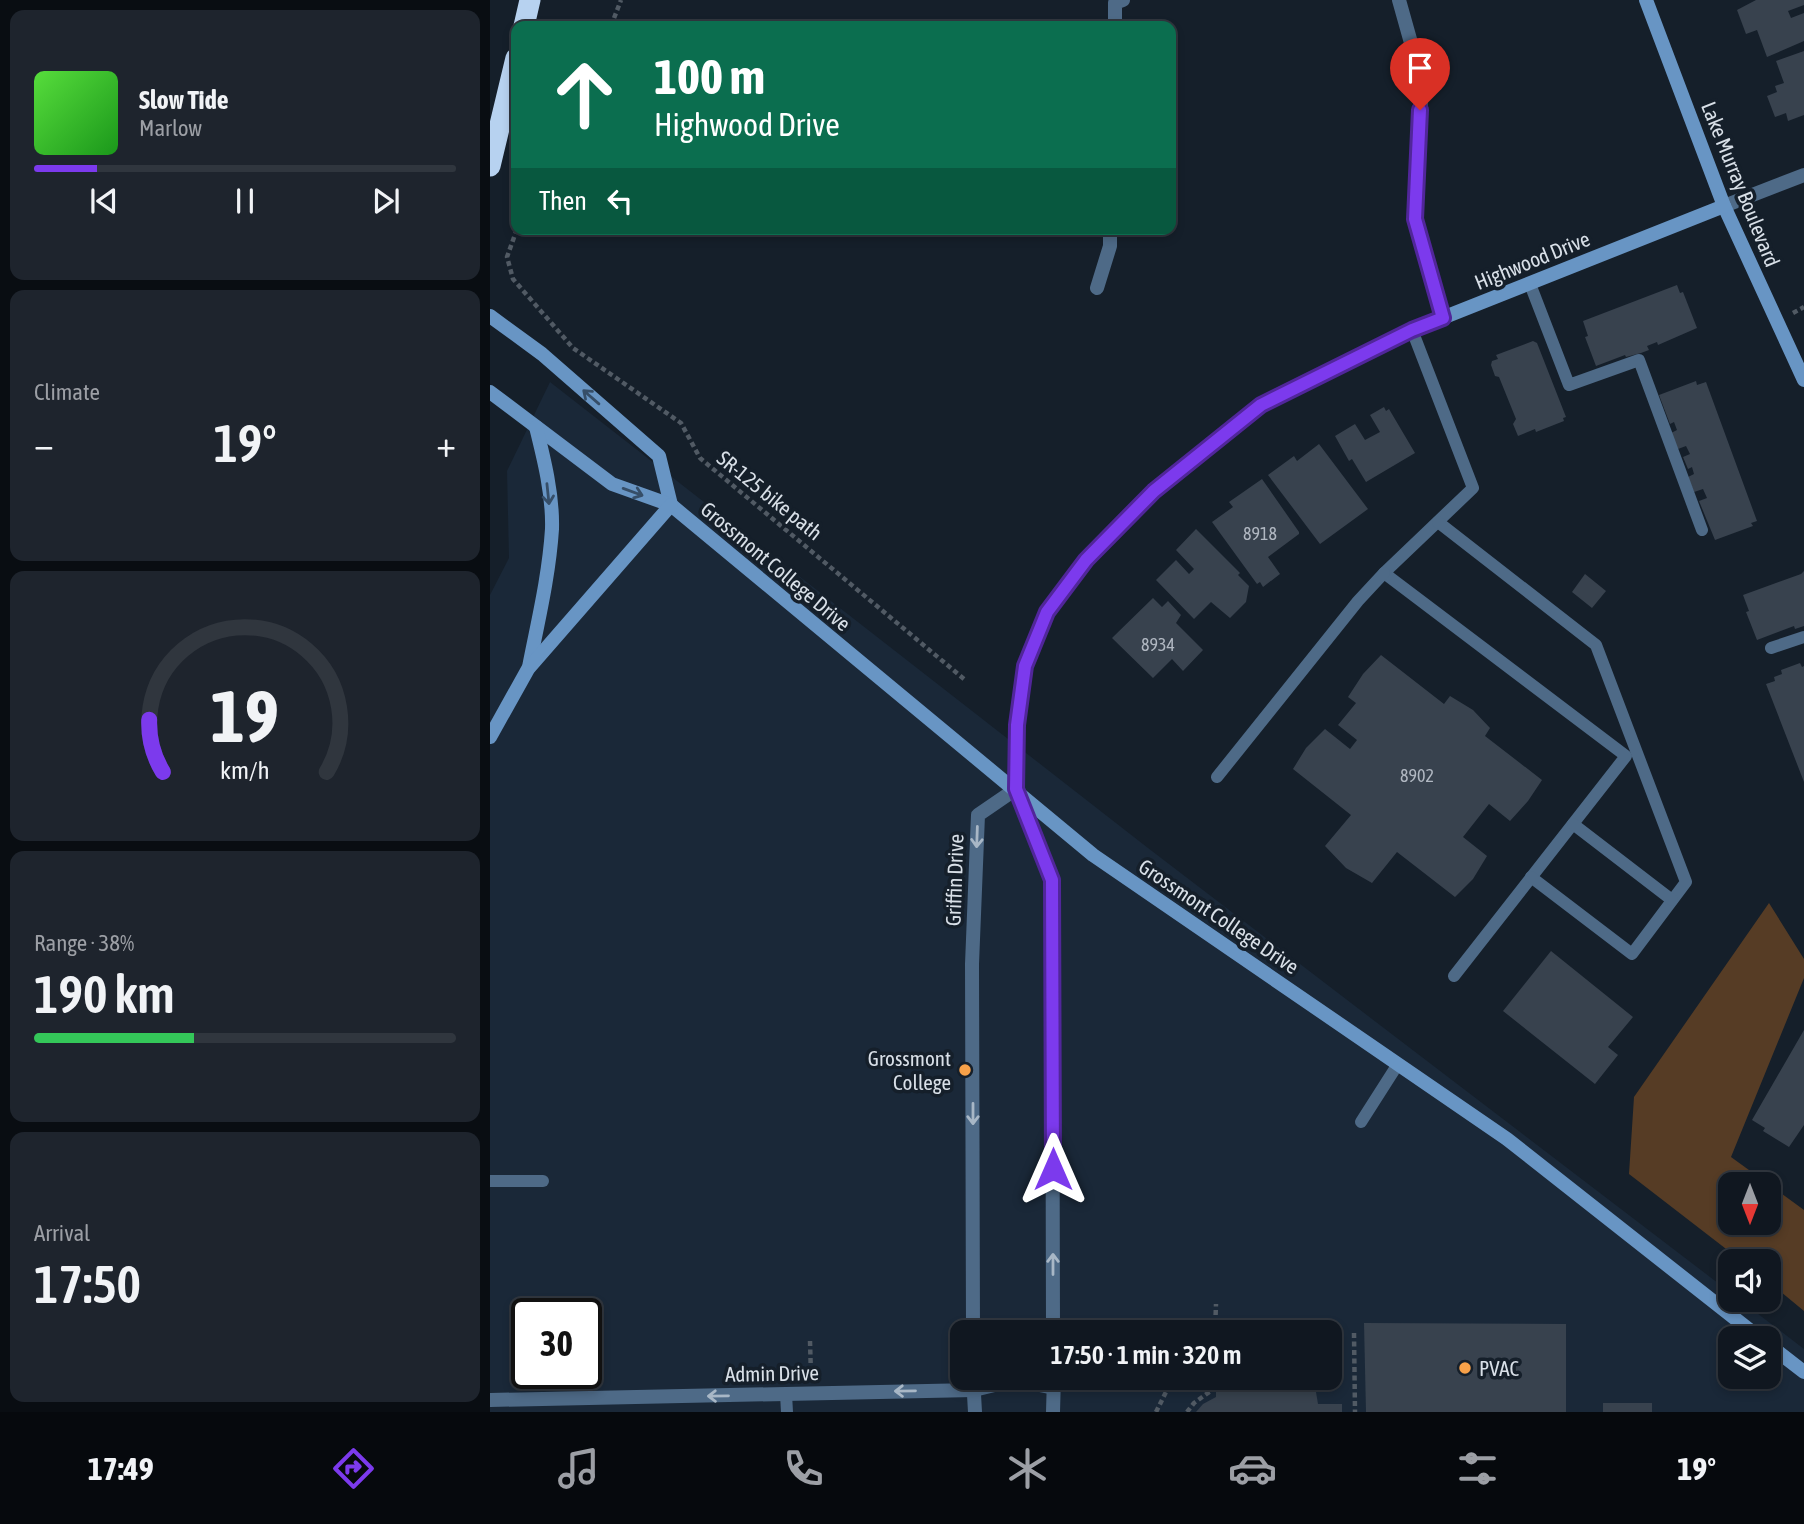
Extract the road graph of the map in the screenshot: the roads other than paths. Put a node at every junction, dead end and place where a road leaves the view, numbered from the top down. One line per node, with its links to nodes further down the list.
1 (530, 0): 5 (highway)
2 (1123, 0): 6 (street)
3 (1399, 0): 15 (street)
4 (1647, 0): 10 (main road, Lake Murray Boulevard)
5 (525, 21)
6 (1115, 21)
7 (511, 79): 8 (highway)
8 (490, 166)
9 (1804, 175): 10 (street)
10 (1724, 206): 12 (main road, Highwood Drive); 17 (main road, Lake Murray Boulevard)
11 (1110, 235): 13 (street)
12 (1530, 284): 15 (main road, Highwood Drive); 22 (lane)
13 (1097, 288)
14 (490, 316): 20 (main road, Grossmont College Drive, one-way to 14)
15 (1443, 318): 16 (main road, Highwood Drive)
16 (1412, 330): 21 (lane); 30 (main road, Highwood Drive)
17 (1804, 380)
18 (490, 392): 19 (main road, Grossmont College Drive)
19 (536, 427): 20 (main road, Grossmont College Drive, one-way to 20); 26 (main road, one-way to 26)
20 (671, 505): 26 (main road, Grossmont College Drive); 30 (main road, Grossmont College Drive)
21 (1438, 522): 23 (lane); 28 (lane)
22 (1702, 530)
23 (1384, 573): 28 (lane); 29 (lane)
24 (1804, 637): 25 (lane)
25 (1771, 648)
26 (528, 669): 27 (main road, Grossmont College Drive)
27 (490, 737)
28 (1631, 754): 31 (lane); 33 (lane)
29 (1217, 777)
30 (1016, 789): 35 (main road, Grossmont College Drive); 39 (street, Griffin Drive, one-way to 39); 40 (street, one-way to 30)
31 (1573, 824): 32 (lane); 33 (lane)
32 (1531, 877): 33 (lane); 34 (lane)
33 (1672, 900)
34 (1454, 976)
35 (1398, 1064): 36 (lane); 41 (main road, Grossmont College Drive)
36 (1361, 1122)
37 (490, 1181): 38 (lane)
38 (543, 1181)
39 (973, 1320)
40 (1054, 1320)
41 (1744, 1326)
42 (1781, 1354): 43 (main road)
43 (1804, 1372)
44 (950, 1385): 47 (street, Admin Drive, one-way to 47)
45 (973, 1390): 50 (street)
46 (1054, 1390): 51 (street)
47 (786, 1394): 48 (street, Admin Drive, one-way to 48); 49 (lane)
48 (490, 1400)
49 (787, 1412)
50 (975, 1412)
51 (1053, 1412)

